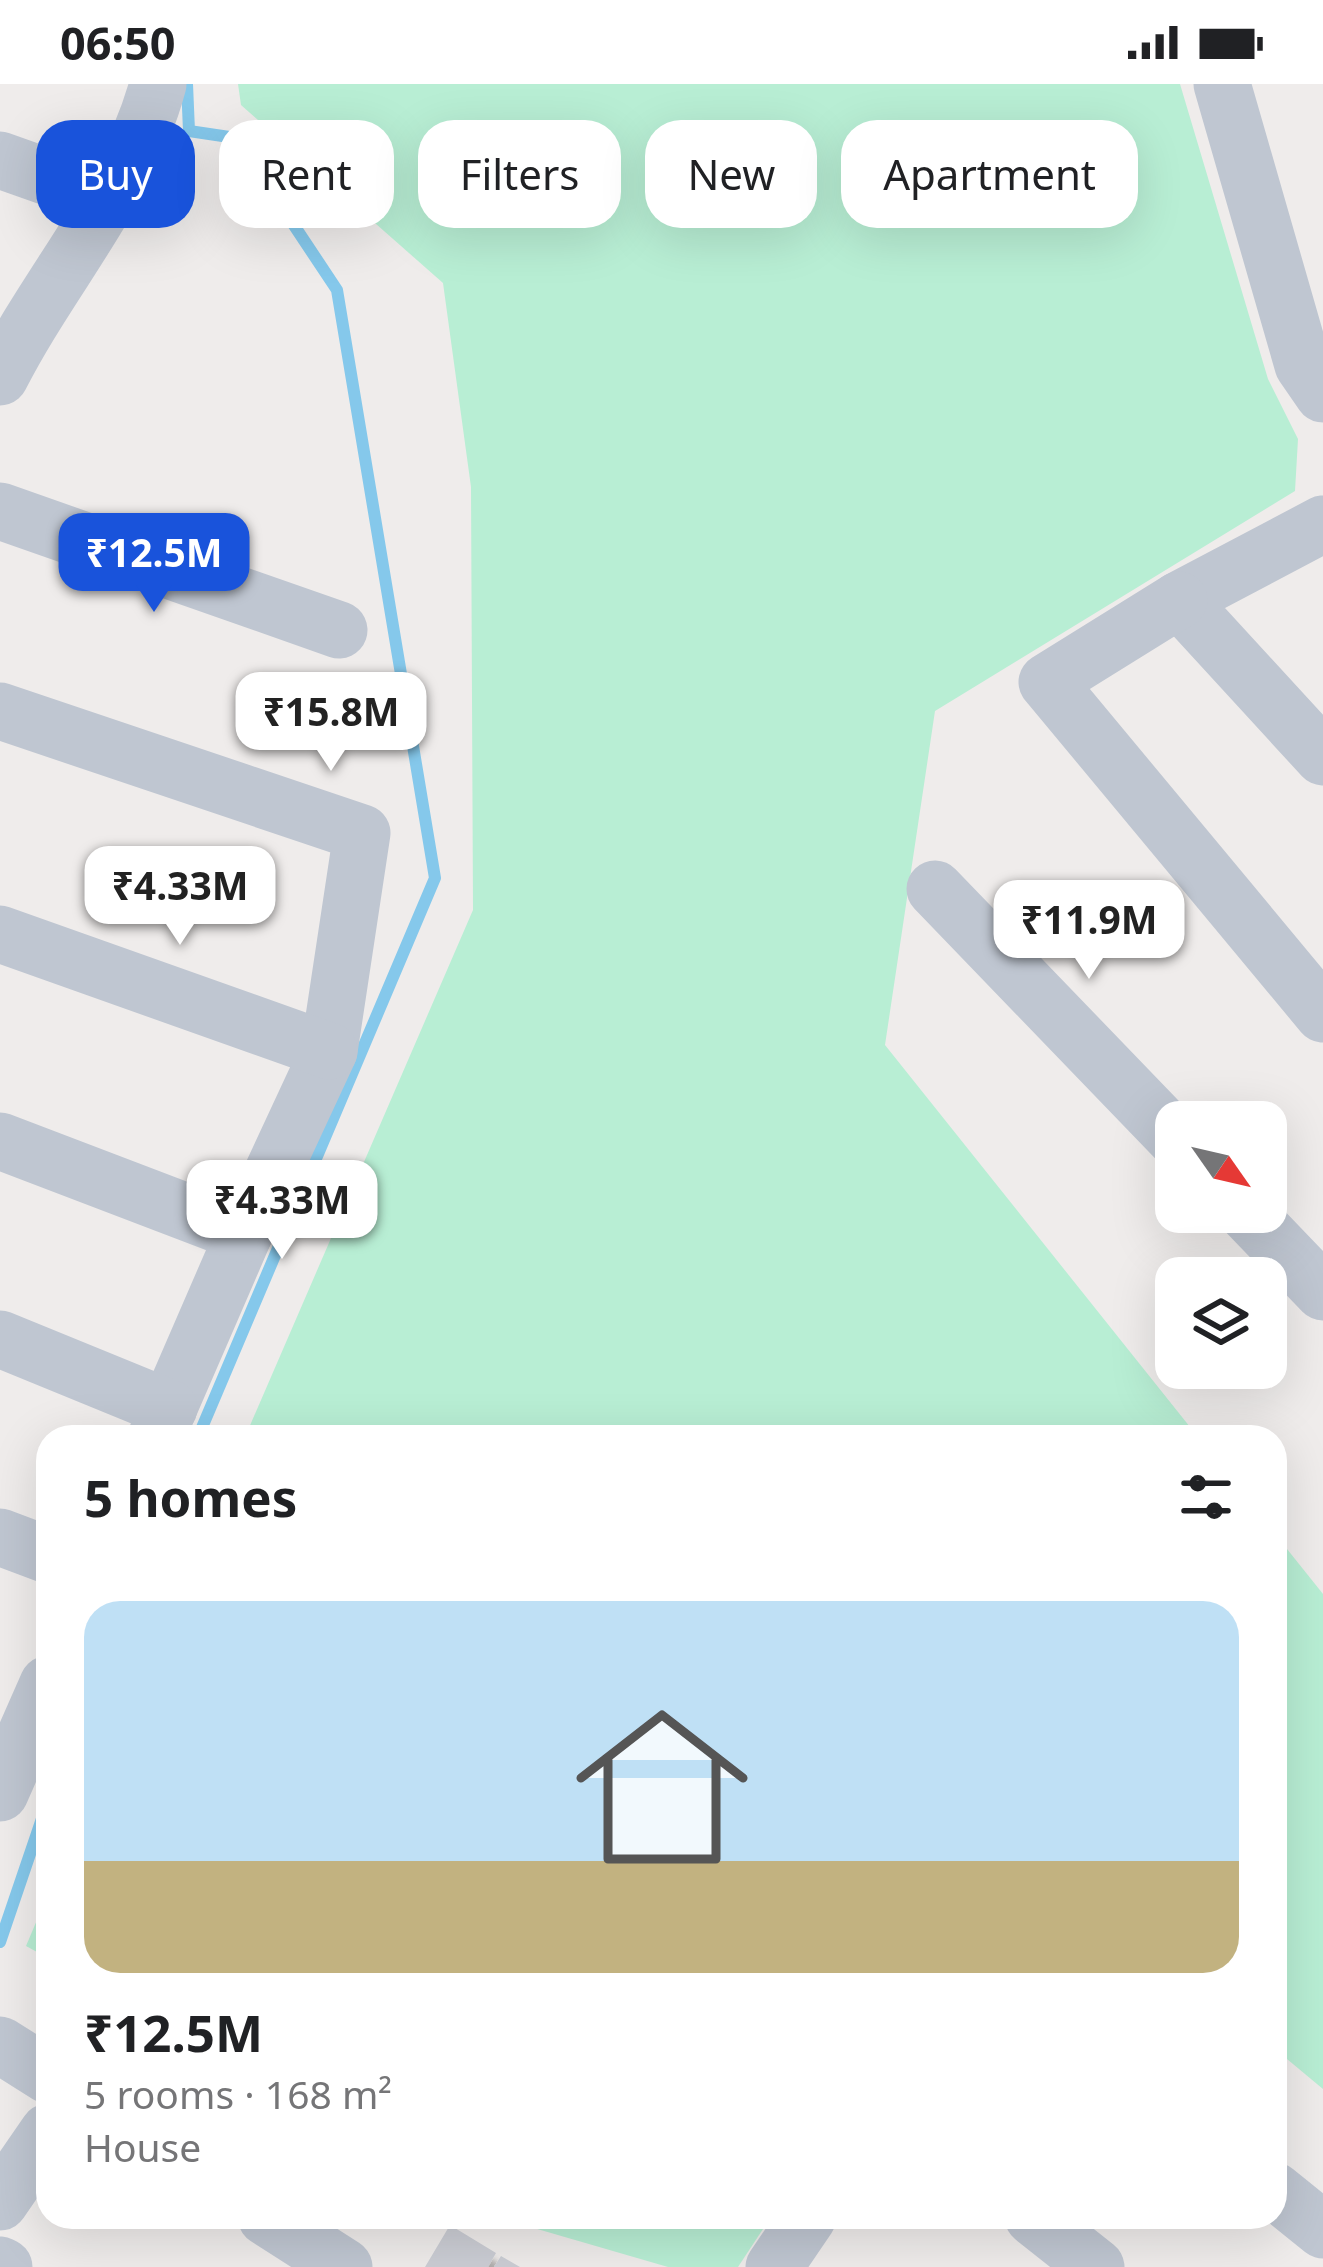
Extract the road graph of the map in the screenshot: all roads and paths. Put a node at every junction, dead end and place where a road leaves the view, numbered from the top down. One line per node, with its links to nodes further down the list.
1 (158, 84): 3 (street)
2 (1225, 85): 8 (street)
3 (148, 120)
4 (0, 160): 5 (street)
5 (36, 173)
6 (91, 228): 7 (street)
7 (5, 356)
8 (1323, 394)
9 (0, 511): 12 (street)
10 (1323, 524): 11 (street)
11 (1179, 601): 14 (street); 17 (street)
12 (340, 630)
13 (0, 711): 18 (street)
14 (1323, 757)
15 (934, 889): 19 (street)
16 (0, 934): 18 (street)
17 (1323, 1014)
18 (329, 1051): 22 (street)
19 (1155, 1117)
20 (0, 1141): 22 (street)
21 (1266, 1233): 23 (street)
22 (244, 1234): 25 (street)
23 (1323, 1292)
24 (0, 1339): 25 (street)
25 (163, 1422)
26 (0, 1538): 27 (street)
27 (36, 1552)
28 (36, 1705): 29 (street)
29 (7, 1757)
30 (0, 2045): 31 (street)
31 (36, 2068)
32 (36, 2150): 34 (street)
33 (1287, 2201): 37 (street)
34 (0, 2202)
35 (285, 2229): 38 (street)
36 (1048, 2229): 39 (street)
37 (1323, 2230)
38 (344, 2267)
39 (1096, 2267)

